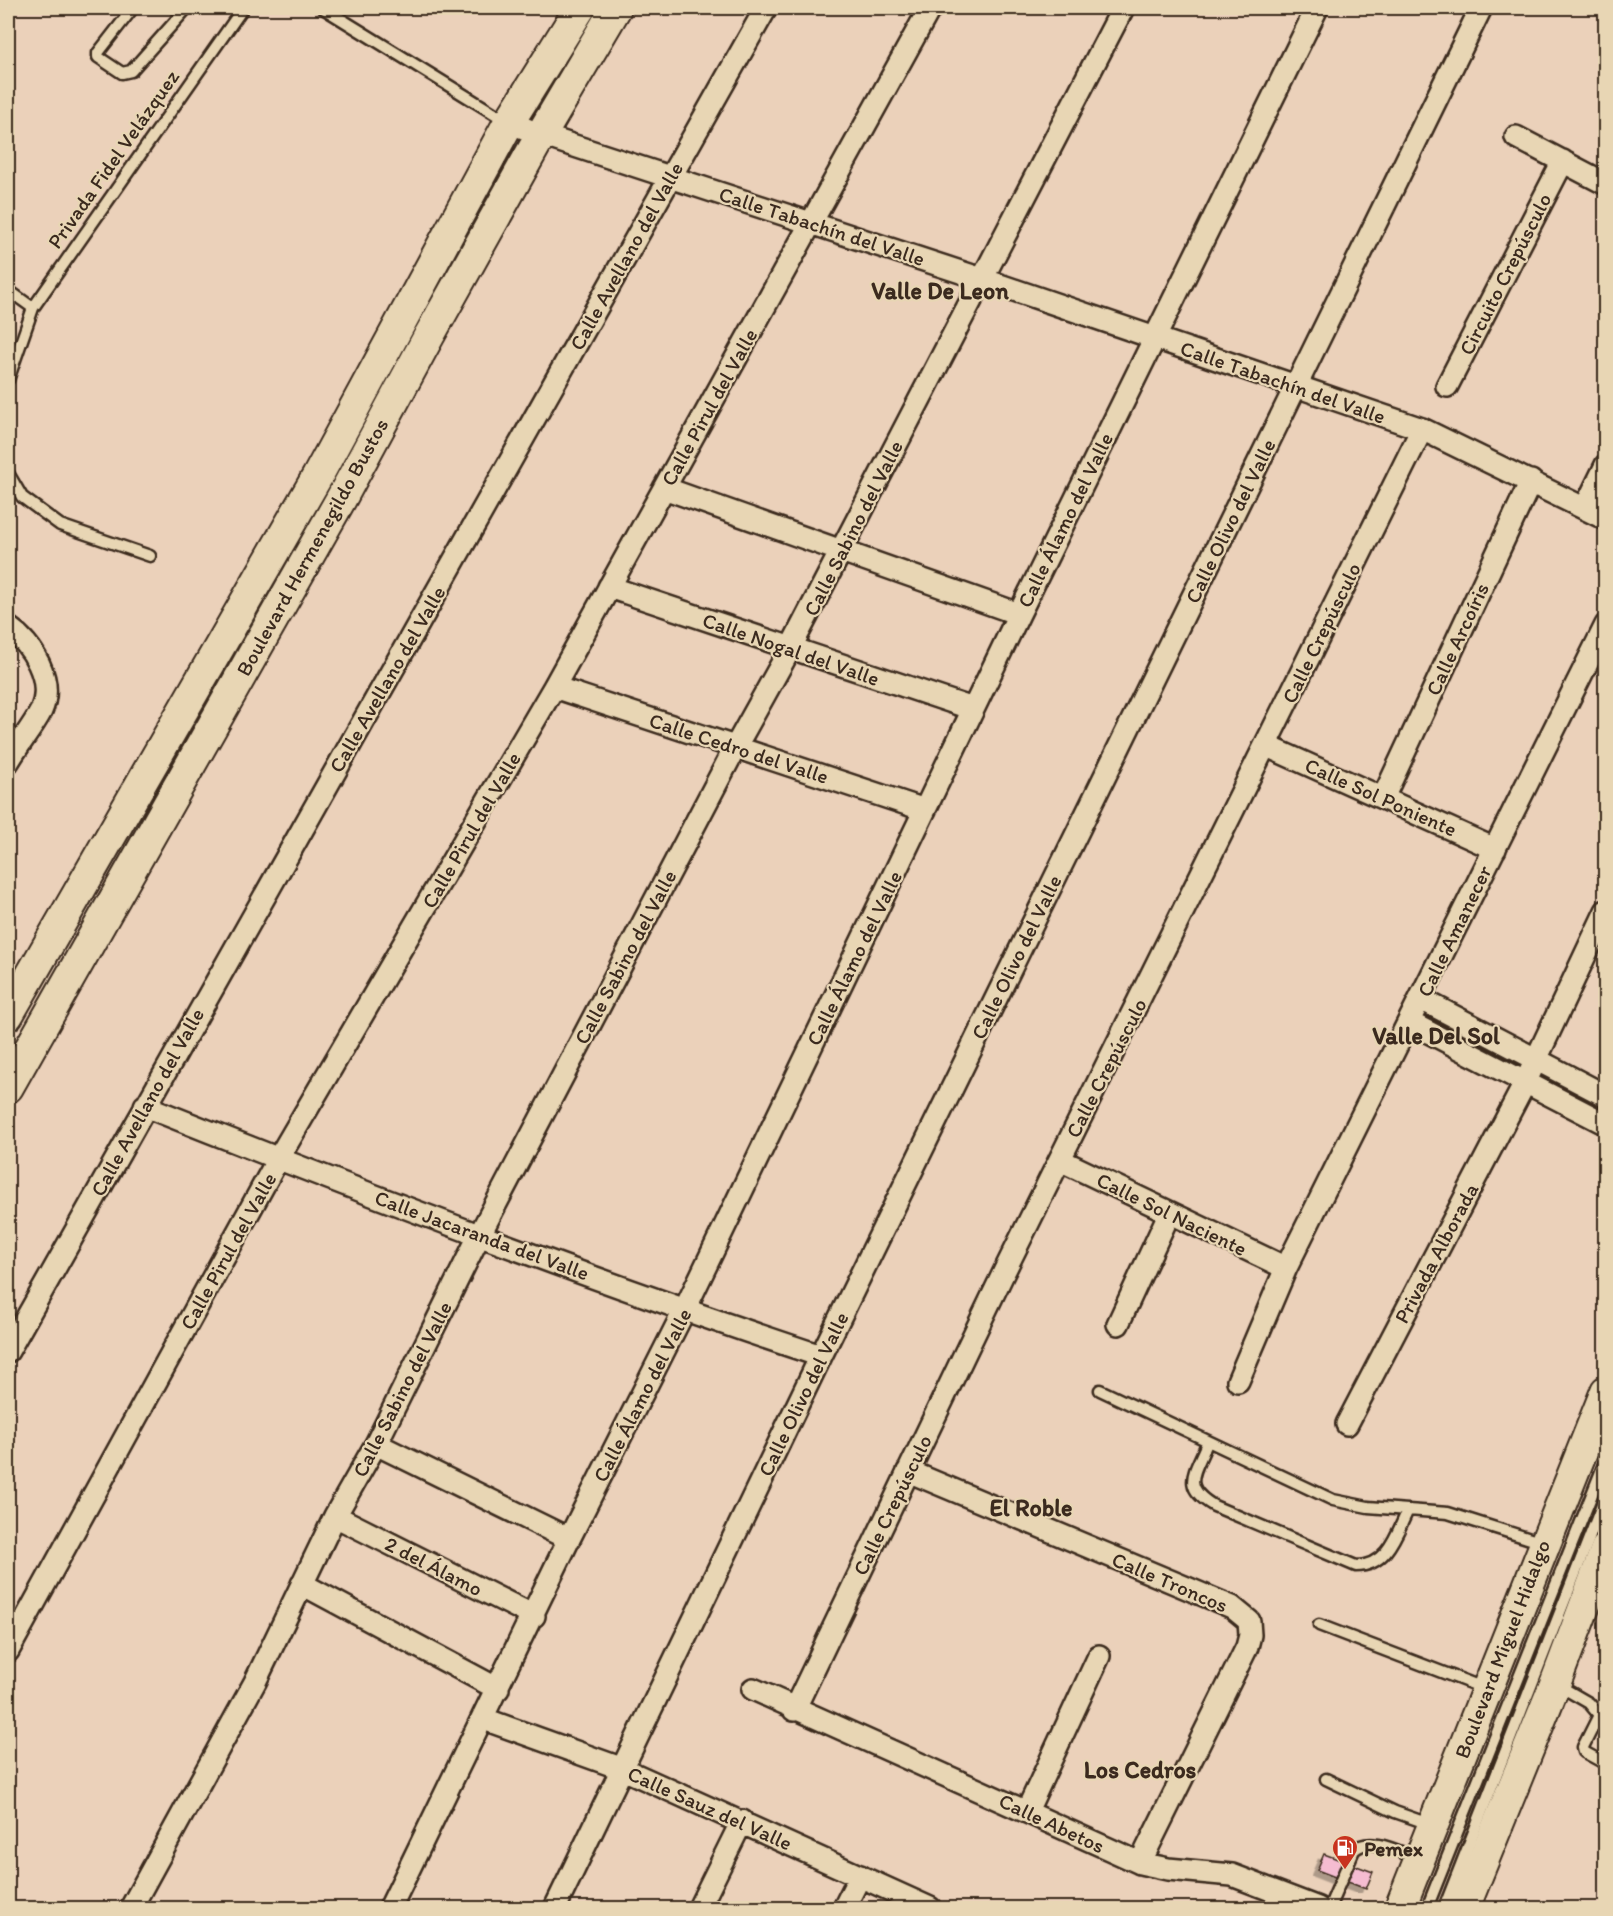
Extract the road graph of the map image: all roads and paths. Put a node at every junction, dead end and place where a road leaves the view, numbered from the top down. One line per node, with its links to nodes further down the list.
1 (133, 8): 2 (lane)
2 (187, 8)
3 (243, 8): 21 (lane, Privada Fidel Velázquez)
4 (323, 8): 12 (lane, Calle Tabachín del Valle)
5 (580, 8): 12 (street, Boulevard Hermenegildo Bustos)
6 (616, 8): 13 (street, Boulevard Hermenegildo Bustos)
7 (766, 8): 16 (street, Calle Avellano del Valle)
8 (930, 8): 18 (street, Calle Pirul del Valle)
9 (1123, 8): 19 (street, Calle Sabino del Valle)
10 (1317, 8): 22 (street, Calle Álamo del Valle)
11 (1480, 8): 24 (street, Calle Olivo del Valle)
12 (509, 122): 13 (street, Calle Tabachín del Valle); 50 (street, Boulevard Hermenegildo Bustos)
13 (541, 135): 16 (street, Calle Tabachín del Valle); 52 (street, Boulevard Hermenegildo Bustos)
14 (1516, 137): 15 (street)
15 (1563, 162): 17 (street); 25 (street, Circuito Crepúsculo)
16 (670, 177): 18 (street, Calle Tabachín del Valle); 57 (street, Calle Avellano del Valle)
17 (1605, 184)
18 (812, 222): 19 (street, Calle Tabachín del Valle); 30 (street, Calle Pirul del Valle)
19 (982, 279): 22 (street, Calle Tabachín del Valle); 33 (street, Calle Sabino del Valle)
20 (8, 290): 21 (lane)
21 (33, 308): 23 (lane, Privada Fidel Velázquez)
22 (1155, 339): 24 (street, Calle Tabachín del Valle); 36 (street, Calle Álamo del Valle)
23 (8, 380)
24 (1296, 386): 26 (street, Calle Tabachín del Valle); 67 (street, Calle Olivo del Valle)
25 (1447, 386)
26 (1422, 429): 29 (street, Calle Tabachín del Valle); 43 (street, Calle Crepúsculo)
27 (1605, 465): 31 (street)
28 (8, 473): 34 (lane)
29 (1531, 481): 31 (street, Calle Tabachín del Valle); 45 (street, Calle Arcoíris)
30 (664, 488): 33 (street); 35 (street, Calle Pirul del Valle)
31 (1585, 508): 32 (street, Calle Tabachín del Valle)
32 (1605, 519)
33 (840, 551): 36 (street); 39 (street, Calle Sabino del Valle)
34 (150, 556)
35 (609, 587): 39 (street, Calle Nogal del Valle); 40 (street, Calle Pirul del Valle)
36 (1019, 614): 41 (street, Calle Álamo del Valle)
37 (1605, 625): 47 (street, Calle Amanecer)
38 (8, 627): 44 (street)
39 (790, 650): 41 (street, Calle Nogal del Valle); 42 (street, Calle Sabino del Valle)
40 (554, 687): 42 (street, Calle Cedro del Valle); 59 (street, Calle Pirul del Valle)
41 (974, 710): 46 (street, Calle Álamo del Valle)
42 (736, 746): 46 (street, Calle Cedro del Valle); 62 (street, Calle Sabino del Valle)
43 (1267, 746): 45 (street, Calle Sol Poniente); 60 (street, Calle Crepúsculo)
44 (8, 762)
45 (1383, 798): 47 (street, Calle Sol Poniente)
46 (925, 810): 64 (street, Calle Álamo del Valle)
47 (1495, 849): 49 (street, Calle Amanecer)
48 (1605, 911): 53 (street, Privada Alborada)
49 (1421, 999): 51 (street, Calle Amanecer); 53 (street)
50 (8, 1017): 52 (street)
51 (1409, 1022): 54 (street); 63 (street, Calle Amanecer)
52 (42, 1026): 55 (street, Boulevard Hermenegildo Bustos)
53 (1536, 1061): 54 (street, Privada Alborada); 56 (street)
54 (1525, 1083): 58 (street); 71 (street, Privada Alborada)
55 (8, 1087)
56 (1605, 1096)
57 (145, 1106): 59 (street, Calle Jacaranda del Valle); 66 (street, Calle Avellano del Valle)
58 (1605, 1124)
59 (278, 1159): 62 (street, Calle Jacaranda del Valle); 86 (street, Calle Pirul del Valle)
60 (1060, 1160): 61 (street, Calle Sol Naciente); 75 (street, Calle Crepúsculo)
61 (1169, 1214): 63 (street, Calle Sol Naciente); 65 (street)
62 (480, 1234): 64 (street, Calle Jacaranda del Valle); 73 (street, Calle Sabino del Valle)
63 (1286, 1268): 68 (street, Calle Amanecer)
64 (685, 1309): 67 (street, Calle Jacaranda del Valle); 79 (street, Calle Álamo del Valle)
65 (1118, 1324)
66 (8, 1351)
67 (821, 1356): 96 (street, Calle Olivo del Valle)
68 (1238, 1382)
69 (1100, 1390): 72 (lane)
70 (1605, 1391): 80 (street, Boulevard Miguel Hidalgo)
71 (1347, 1424)
72 (1208, 1443): 77 (lane); 77 (lane)
73 (376, 1444): 78 (street, Calle Sabino del Valle); 79 (street)
74 (1605, 1459): 113 (lane)
75 (908, 1471): 92 (street, Calle Crepúsculo); 102 (street, Calle Troncos)
76 (1605, 1495): 114 (lane)
77 (1408, 1510): 80 (lane)
78 (335, 1516): 82 (street, Calle Sabino del Valle); 84 (street, 2 del Álamo)
79 (569, 1539): 84 (street, Calle Álamo del Valle)
80 (1543, 1543): 91 (street, Boulevard Miguel Hidalgo)
81 (1605, 1549): 83 (street)
82 (302, 1584): 89 (street); 104 (street, Calle Sabino del Valle)
83 (1594, 1605): 88 (street)
84 (534, 1616): 89 (street, Calle Álamo del Valle)
85 (1319, 1625): 91 (lane)
86 (8, 1651)
87 (1099, 1656): 98 (street)
88 (1555, 1684): 93 (lane); 115 (street)
89 (498, 1689): 94 (street, Calle Álamo del Valle)
90 (753, 1689): 92 (street, Calle Abetos)
91 (1486, 1689): 100 (street, Boulevard Miguel Hidalgo)
92 (794, 1710): 98 (street, Calle Abetos)
93 (1602, 1717): 95 (lane)
94 (484, 1719): 96 (street, Calle Sauz del Valle); 105 (street, Calle Álamo del Valle)
95 (1605, 1764)
96 (623, 1769): 99 (street, Calle Sauz del Valle); 106 (street, Calle Olivo del Valle)
97 (1326, 1779): 100 (lane)
98 (1027, 1811): 102 (street, Calle Abetos)
99 (742, 1821): 103 (street, Calle Sauz del Valle); 107 (street)
100 (1433, 1825): 101 (street, Boulevard Miguel Hidalgo)
101 (1420, 1859): 111 (lane); 112 (street, Boulevard Miguel Hidalgo)
102 (1140, 1863): 110 (street, Calle Abetos)
103 (860, 1876): 108 (street); 109 (street, Calle Sauz del Valle)
104 (131, 1908)
105 (390, 1908)
106 (555, 1908)
107 (699, 1908)
108 (844, 1908)
109 (930, 1908)
110 (1318, 1908)
111 (1329, 1908)
112 (1400, 1908)
113 (1427, 1908)
114 (1444, 1908)
115 (1464, 1908)

